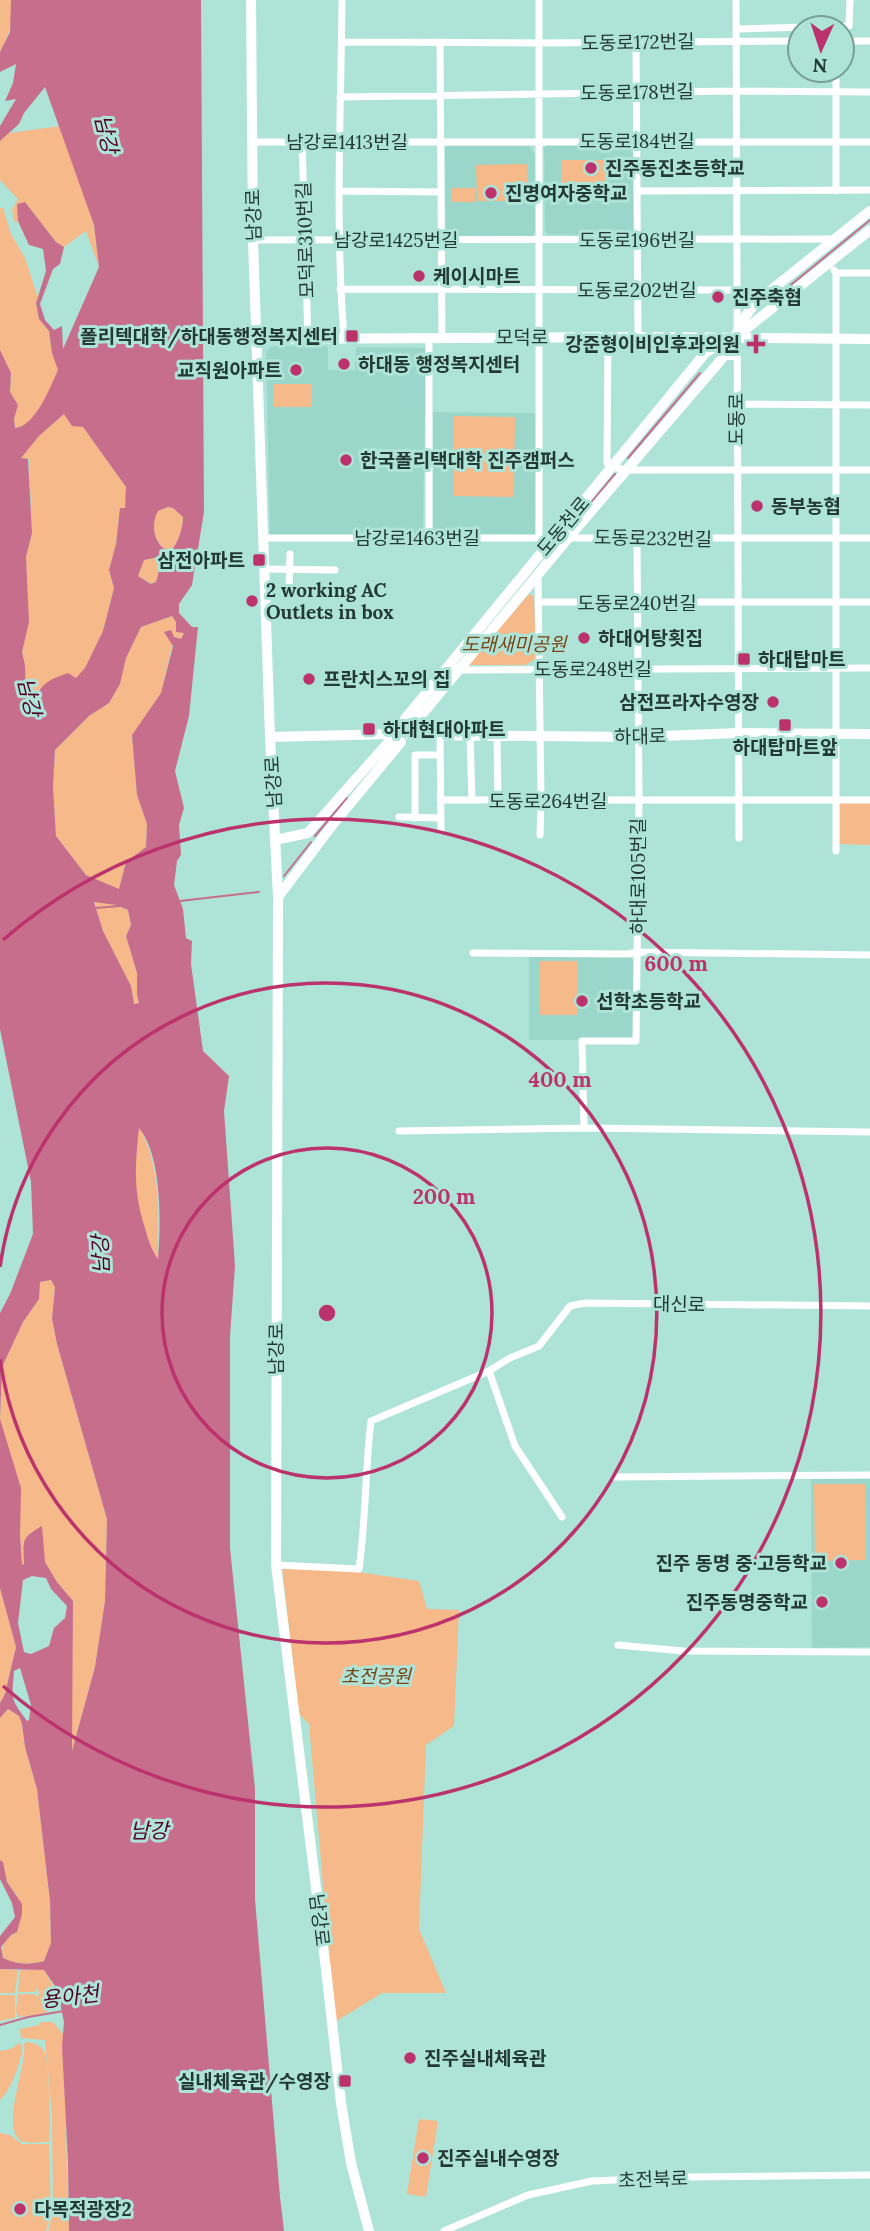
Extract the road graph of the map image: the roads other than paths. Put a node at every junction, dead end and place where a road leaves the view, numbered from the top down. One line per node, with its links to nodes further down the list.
1 (251, 0): 27 (street, 남강로)
2 (342, 0): 10 (street)
3 (540, 0): 12 (street)
4 (736, 0): 6 (street, 도동로)
5 (850, 0): 6 (street)
6 (736, 29): 8 (street, 도동로)
7 (636, 41): 8 (street, 도동로172번길); 12 (street, 도동로172번길); 16 (street)
8 (736, 41): 9 (street, 도동로172번길); 14 (street, 도동로)
9 (786, 41)
10 (342, 42): 11 (street, 도동로172번길); 20 (street)
11 (440, 42): 12 (street, 도동로172번길); 19 (street)
12 (540, 43): 18 (street)
13 (835, 84): 15 (street)
14 (736, 91): 15 (street, 도동로178번길); 16 (street, 도동로178번길); 25 (street, 도동로)
15 (835, 91): 17 (street, 도동로178번길); 26 (street)
16 (635, 92): 18 (street, 도동로178번길); 24 (street)
17 (870, 92)
18 (539, 94): 19 (street, 도동로178번길); 23 (street)
19 (440, 96): 20 (street, 도동로178번길); 22 (street)
20 (340, 97): 21 (street)
21 (339, 141): 22 (street, 남강로1413번길); 28 (street, 남강로1413번길); 31 (street)
22 (442, 141): 23 (street, 남강로1413번길); 34 (street)
23 (539, 141): 24 (street, 도동로184번길); 38 (street)
24 (636, 141): 25 (street, 도동로184번길); 32 (street)
25 (736, 141): 26 (street, 도동로184번길); 35 (street, 도동로)
26 (836, 141): 29 (street, 도동로184번길); 33 (street)
27 (253, 142): 28 (street, 남강로1413번길); 40 (street, 남강로)
28 (302, 142): 44 (street, 모덕로310번길)
29 (870, 142)
30 (870, 190): 33 (street)
31 (340, 191): 34 (street); 41 (street)
32 (637, 191): 35 (street); 42 (street)
33 (836, 191): 35 (street)
34 (441, 192): 45 (street)
35 (735, 192): 43 (street, 도동로)
36 (870, 211): 39 (street)
37 (870, 230): 46 (street, 도동천로)
38 (539, 239): 42 (street, 도동로196번길); 45 (street, 남강로1425번길); 51 (street)
39 (835, 239): 43 (street, 도동로196번길); 54 (street)
40 (253, 240): 44 (street, 남강로1425번길); 64 (street, 남강로)
41 (340, 240): 44 (street, 남강로1425번길); 45 (street, 남강로1425번길); 49 (street)
42 (637, 240): 43 (street, 도동로196번길); 52 (street)
43 (735, 240): 53 (street, 도동로)
44 (304, 241): 60 (street, 모덕로310번길)
45 (440, 241): 50 (street)
46 (828, 263): 47 (street); 55 (street, 도동천로)
47 (836, 273): 48 (street); 65 (street)
48 (870, 273)
49 (340, 289): 50 (street, 도동로202번길); 61 (street)
50 (440, 290): 51 (street, 도동로202번길); 63 (street)
51 (539, 290): 52 (street, 도동로202번길); 56 (street)
52 (638, 290): 53 (street, 도동로202번길); 58 (street)
53 (735, 290): 59 (street, 도동로)
54 (754, 305): 55 (street); 59 (street)
55 (761, 319): 59 (street, 도동천로)
56 (538, 337): 57 (street, 모덕로); 63 (street, 모덕로); 82 (street)
57 (608, 337): 58 (street, 모덕로); 73 (street)
58 (638, 337): 59 (street, 모덕로)
59 (735, 337): 65 (street, 모덕로); 67 (street, 도동천로); 68 (street, 도동로)
60 (308, 338): 61 (street, 모덕로); 64 (street, 모덕로)
61 (344, 338): 62 (street, 모덕로)
62 (429, 338): 63 (street, 모덕로); 81 (street)
63 (442, 338)
64 (258, 339): 80 (street, 남강로)
65 (837, 339): 66 (street, 모덕로); 71 (street)
66 (870, 339)
67 (706, 352): 69 (street); 73 (street, 도동천로)
68 (735, 355): 69 (street); 70 (street, 도동로)
69 (720, 361): 74 (street, 도동천로)
70 (736, 404): 71 (street); 77 (street, 도동로)
71 (835, 405): 72 (street); 75 (street)
72 (870, 405)
73 (611, 467): 74 (street); 78 (street, 도동천로)
74 (627, 470): 77 (street); 79 (street, 도동천로)
75 (836, 470): 76 (street); 77 (street); 84 (street)
76 (870, 470)
77 (736, 471): 86 (street, 도동로)
78 (554, 537): 79 (street, 남강로1463번길); 82 (street, 남강로1463번길); 87 (street, 도동천로)
79 (569, 537): 83 (street, 도동로232번길); 89 (street, 도동천로)
80 (264, 538): 81 (street, 남강로1463번길); 90 (street, 남강로)
81 (429, 538): 82 (street, 남강로1463번길)
82 (539, 538)
83 (637, 538): 86 (street, 도동로232번길); 98 (street, 하대로105번길)
84 (835, 538): 85 (street, 도동로232번길); 86 (street, 도동로232번길); 96 (street)
85 (870, 538)
86 (736, 539): 99 (street, 도동로)
87 (541, 552): 89 (street); 100 (street, 도동천로)
88 (289, 554): 91 (street)
89 (552, 558): 93 (street, 도동천로)
90 (265, 569): 91 (street); 116 (street, 남강로)
91 (289, 569): 92 (street); 94 (street)
92 (335, 569)
93 (538, 575): 95 (street); 101 (street, 도동천로)
94 (335, 590)
95 (538, 602): 98 (street, 도동로240번길); 105 (street)
96 (836, 602): 97 (street, 도동로240번길); 99 (street, 도동로240번길); 103 (street)
97 (870, 602)
98 (637, 603): 99 (street, 도동로240번길); 106 (street, 하대로105번길)
99 (737, 603): 107 (street, 도동로)
100 (475, 633): 101 (street); 102 (street, 도동천로)
101 (484, 639): 102 (street, 도동천로)
102 (454, 667): 105 (street, 도동로248번길); 108 (street, 도동천로); 109 (street, 도동천로)
103 (836, 668): 104 (street, 도동로248번길); 107 (street, 도동로248번길); 111 (street)
104 (870, 668)
105 (539, 669): 106 (street, 도동로248번길); 117 (street)
106 (638, 669): 107 (street, 도동로248번길); 118 (street, 하대로105번길)
107 (739, 669): 110 (street, 도동로)
108 (400, 725): 109 (street); 119 (street)
109 (410, 733): 113 (street, 하대로); 119 (street)
110 (738, 733): 111 (street, 하대로); 118 (street, 하대로); 128 (street, 도동로)
111 (836, 734): 112 (street, 하대로); 123 (street)
112 (870, 734)
113 (440, 736): 114 (street, 하대로); 120 (street)
114 (470, 736): 115 (street, 하대로); 122 (street)
115 (497, 736): 117 (street, 하대로); 125 (street)
116 (270, 737): 119 (street); 137 (street, 남강로)
117 (540, 737): 118 (street, 하대로); 126 (street)
118 (638, 737): 127 (street, 하대로105번길)
119 (395, 738): 132 (street); 135 (street)
120 (440, 755): 121 (street); 130 (street)
121 (440, 800): 122 (street, 도동로264번길); 131 (street)
122 (472, 800): 125 (street, 도동로264번길)
123 (836, 800): 124 (street, 도동로264번길); 128 (street, 도동로264번길); 138 (street)
124 (870, 800)
125 (498, 801): 126 (street, 도동로264번길)
126 (541, 801): 127 (street, 도동로264번길); 134 (street)
127 (639, 801): 128 (street, 도동로264번길); 140 (street, 하대로105번길)
128 (739, 801): 136 (street, 도동로)
129 (400, 817): 130 (street)
130 (415, 818): 131 (street)
131 (440, 818): 133 (street)
132 (313, 828): 135 (street); 137 (street)
133 (441, 831)
134 (540, 835)
135 (323, 838): 139 (street)
136 (738, 838)
137 (275, 840): 139 (street, 남강로)
138 (836, 851)
139 (278, 897): 151 (street, 남강로)
140 (638, 952): 141 (street); 142 (street); 143 (street, 하대로105번길)
141 (473, 953)
142 (870, 955)
143 (584, 1128): 144 (street); 145 (street)
144 (399, 1131)
145 (870, 1132)
146 (870, 1306): 147 (street, 대신로)
147 (489, 1371): 150 (street); 151 (street)
148 (870, 1475): 149 (street)
149 (615, 1478)
150 (562, 1517)
151 (276, 1564): 155 (street, 남강로)
152 (618, 1644): 153 (street)
153 (870, 1652)
154 (870, 2175): 156 (street, 초전북로)
155 (369, 2231)
156 (444, 2231)

